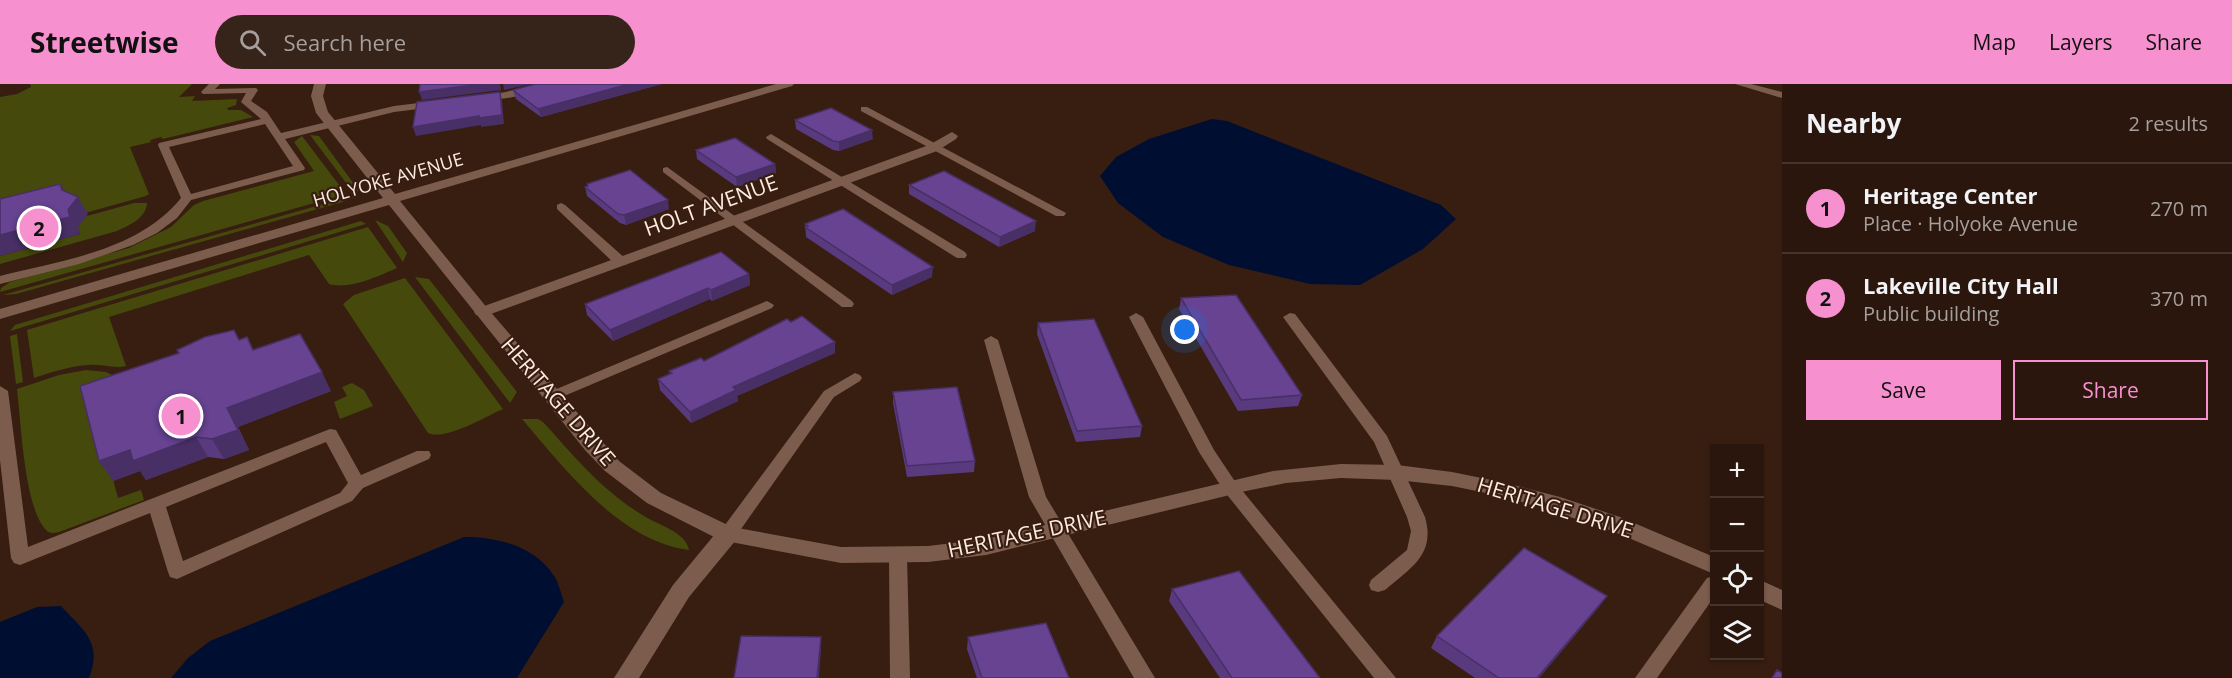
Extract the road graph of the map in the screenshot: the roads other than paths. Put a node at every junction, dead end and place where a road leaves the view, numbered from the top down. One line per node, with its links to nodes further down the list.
1 (215, 84): 6 (lane)
2 (321, 84): 12 (street, HERITAGE DRIVE)
3 (553, 84): 8 (lane)
4 (788, 84): 20 (street, HOLYOKE AVENUE)
5 (1740, 84): 7 (lane)
6 (256, 87): 11 (lane)
7 (1782, 95)
8 (477, 99)
9 (441, 103): 12 (lane)
10 (864, 109): 16 (lane)
11 (268, 120): 14 (lane); 19 (lane)
12 (331, 124): 14 (lane); 20 (street, HERITAGE DRIVE)
13 (952, 136): 16 (street, HOLT AVENUE)
14 (279, 137): 19 (lane)
15 (771, 137): 18 (lane)
16 (933, 148): 18 (street, HOLT AVENUE); 22 (lane)
17 (667, 170): 23 (lane)
18 (841, 181): 23 (street, HOLT AVENUE); 24 (lane)
19 (186, 198): 26 (lane)
20 (393, 199): 29 (street, HERITAGE DRIVE); 30 (street, HOLYOKE AVENUE)
21 (561, 207): 25 (lane)
22 (1060, 213)
23 (735, 220): 25 (street, HOLT AVENUE); 27 (lane)
24 (961, 255)
25 (621, 262): 29 (street, HOLT AVENUE)
26 (0, 280)
27 (847, 304)
28 (767, 305): 36 (lane)
29 (482, 312): 36 (street, HERITAGE DRIVE)
30 (0, 314)
31 (1290, 316): 38 (lane)
32 (1136, 317): 40 (lane)
33 (991, 340): 43 (lane)
34 (855, 378): 44 (lane)
35 (0, 392): 41 (lane)
36 (552, 396): 44 (street, HERITAGE DRIVE)
37 (423, 455): 39 (lane)
38 (1398, 474): 40 (street, HERITAGE DRIVE); 46 (street, HERITAGE DRIVE); 47 (lane)
39 (357, 484): 42 (lane); 42 (lane)
40 (1230, 487): 43 (street, HERITAGE DRIVE); 54 (lane)
41 (6, 499): 42 (lane)
42 (156, 504)
43 (1056, 531): 45 (street, HERITAGE DRIVE); 53 (lane)
44 (728, 534): 45 (street, HERITAGE DRIVE); 51 (street)
45 (898, 556): 52 (lane)
46 (1710, 564)
47 (1378, 585)
48 (1710, 589): 55 (lane)
49 (1764, 592): 50 (street)
50 (1782, 601)
51 (626, 678)
52 (900, 678)
53 (1145, 678)
54 (1386, 678)
55 (1645, 678)

